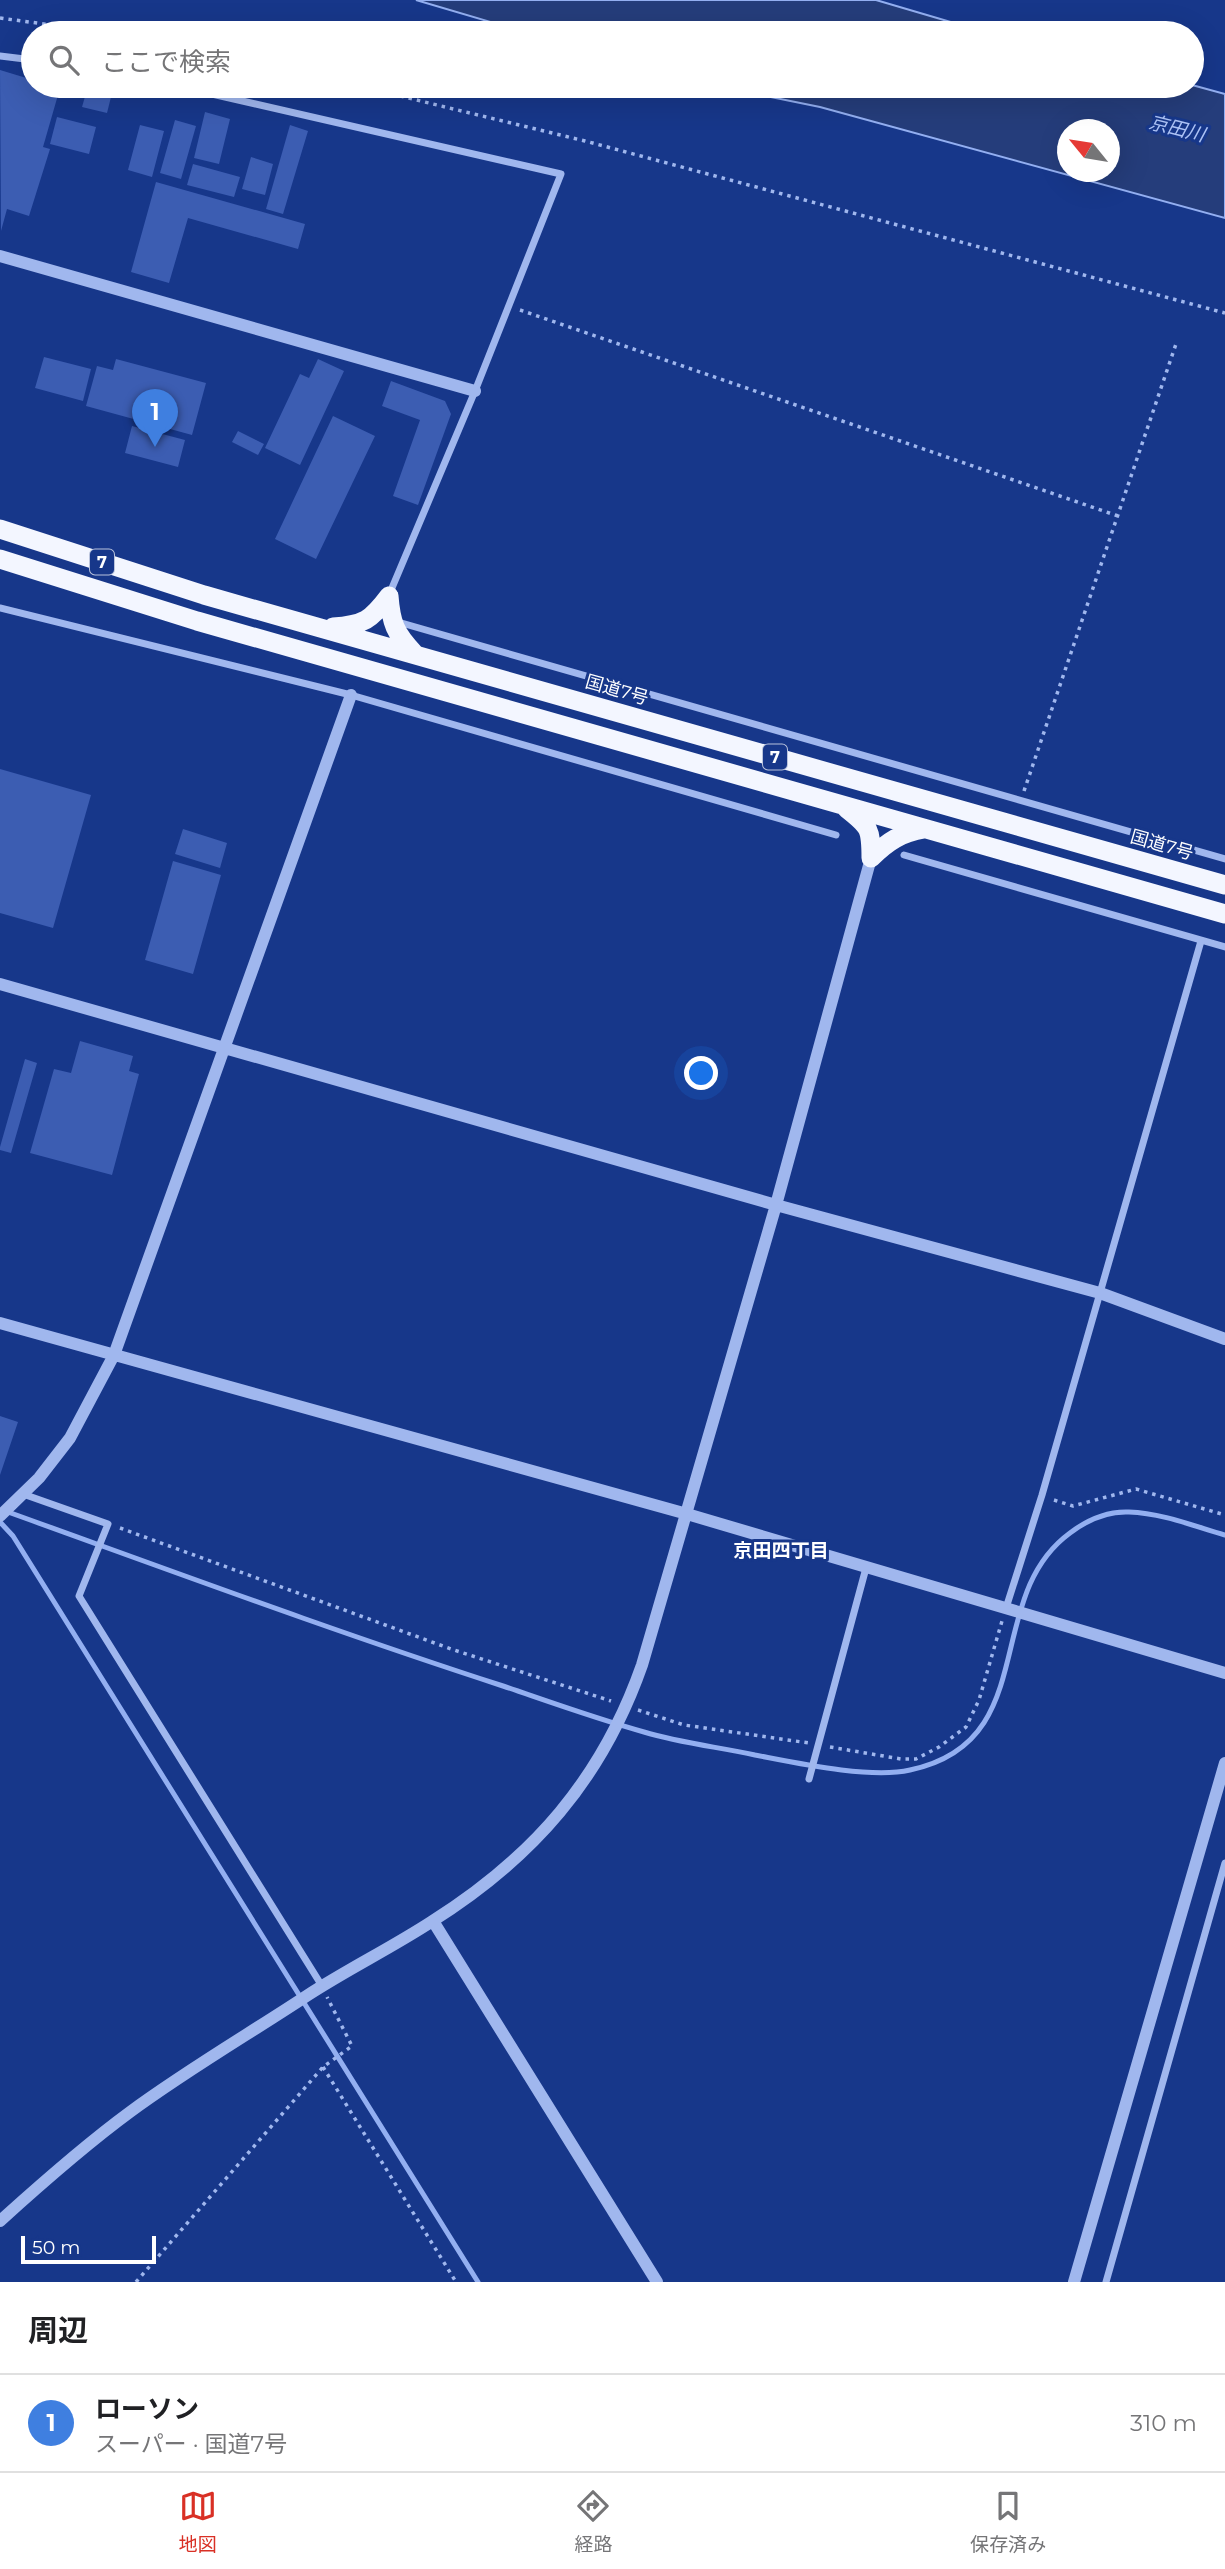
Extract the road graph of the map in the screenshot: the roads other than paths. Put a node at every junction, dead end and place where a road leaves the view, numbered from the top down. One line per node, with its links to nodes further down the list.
1 (0, 56): 2 (street)
2 (21, 59)
3 (229, 98): 5 (street)
4 (0, 256): 5 (street)
5 (475, 391): 8 (street)
6 (0, 528): 11 (highway, 国道7号 / 7)
7 (0, 559): 14 (highway, 7)
8 (389, 596): 10 (highway); 11 (highway)
9 (0, 608): 13 (street)
10 (391, 620): 12 (highway); 19 (street)
11 (325, 628): 12 (highway, 国道7号 / 7)
12 (416, 654): 20 (highway, 国道7号 / 7)
13 (351, 695): 16 (street); 25 (street)
14 (843, 806): 15 (highway, 7); 18 (highway)
15 (925, 828): 18 (highway); 21 (highway, 7)
16 (836, 835)
17 (904, 855): 22 (street)
18 (871, 858): 26 (street)
19 (1225, 859)
20 (1225, 885)
21 (1225, 914)
22 (1201, 941): 23 (street); 27 (street)
23 (1225, 947)
24 (0, 984): 25 (street)
25 (223, 1048): 26 (street); 30 (street)
26 (776, 1205): 27 (street); 32 (street)
27 (1100, 1293): 29 (street); 35 (street)
28 (0, 1322): 30 (street)
29 (1225, 1339)
30 (114, 1355): 31 (street); 32 (street)
31 (22, 1494): 33 (street); 41 (street)
32 (687, 1514): 34 (street); 40 (street)
33 (0, 1516)
34 (866, 1568): 35 (street); 38 (street)
35 (1006, 1608): 36 (street)
36 (1225, 1673)
37 (1225, 1763): 44 (street)
38 (809, 1779)
39 (1225, 1863): 45 (street)
40 (433, 1921): 41 (street); 43 (street)
41 (322, 1986): 42 (street)
42 (0, 2221)
43 (657, 2282)
44 (1074, 2282)
45 (1106, 2282)

